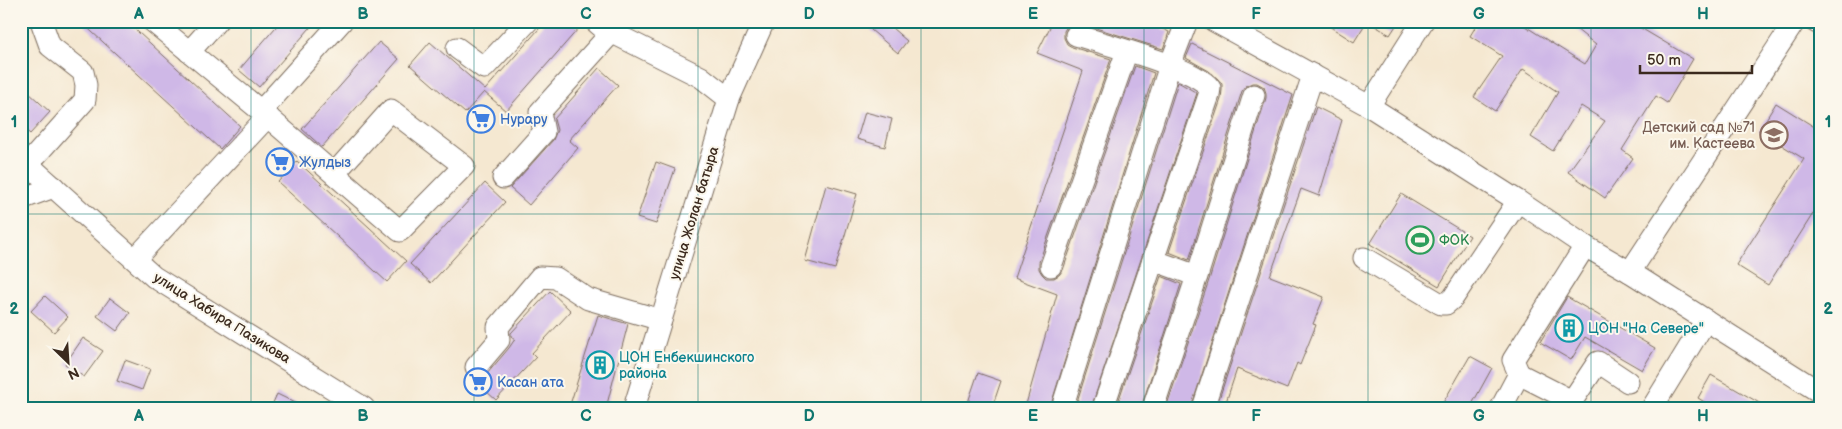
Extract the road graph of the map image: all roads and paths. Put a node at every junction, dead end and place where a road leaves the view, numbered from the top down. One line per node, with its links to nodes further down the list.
1 (41, 21): 24 (street)
2 (152, 21): 17 (street)
3 (217, 21): 17 (street)
4 (342, 21): 23 (street)
5 (528, 21): 15 (street)
6 (764, 21): 21 (street, улица Жолан батыра)
7 (1187, 21): 18 (street)
8 (1214, 21): 19 (street)
9 (1423, 21): 22 (street)
10 (1795, 21): 35 (street)
11 (1814, 21): 12 (street)
12 (1821, 25)
13 (604, 27): 21 (street); 26 (street)
14 (1076, 35): 16 (street)
15 (457, 48)
16 (1127, 51): 18 (street); 34 (street)
17 (189, 52): 23 (street)
18 (1170, 65): 33 (street); 45 (street)
19 (1313, 75): 22 (street); 48 (street)
20 (1254, 94): 36 (street)
21 (729, 99): 37 (street, улица Жолан батыра)
22 (1369, 106): 29 (street)
23 (265, 114): 25 (street); 32 (street)
24 (25, 161): 27 (street, улица Хабира Пазикова)
25 (334, 174): 25 (street)
26 (503, 178)
27 (54, 187): 28 (street); 32 (street, улица Хабира Пазикова)
28 (21, 198)
29 (1518, 201): 30 (street); 31 (street)
30 (1585, 246): 35 (street); 40 (street)
31 (1364, 258)
32 (135, 259): 43 (street, улица Хабира Пазикова)
33 (1153, 260): 36 (street); 46 (street)
34 (1050, 266)
35 (1630, 272): 38 (street)
36 (1197, 276): 47 (street)
37 (661, 320): 39 (street); 44 (street, улица Жолан батыра)
38 (1706, 320): 42 (street); 50 (street)
39 (476, 367)
40 (1519, 374): 41 (street); 49 (street)
41 (1628, 382)
42 (1821, 393)
43 (364, 408)
44 (634, 408)
45 (1062, 408)
46 (1103, 408)
47 (1153, 408)
48 (1203, 408)
49 (1501, 408)
50 (1652, 408)

